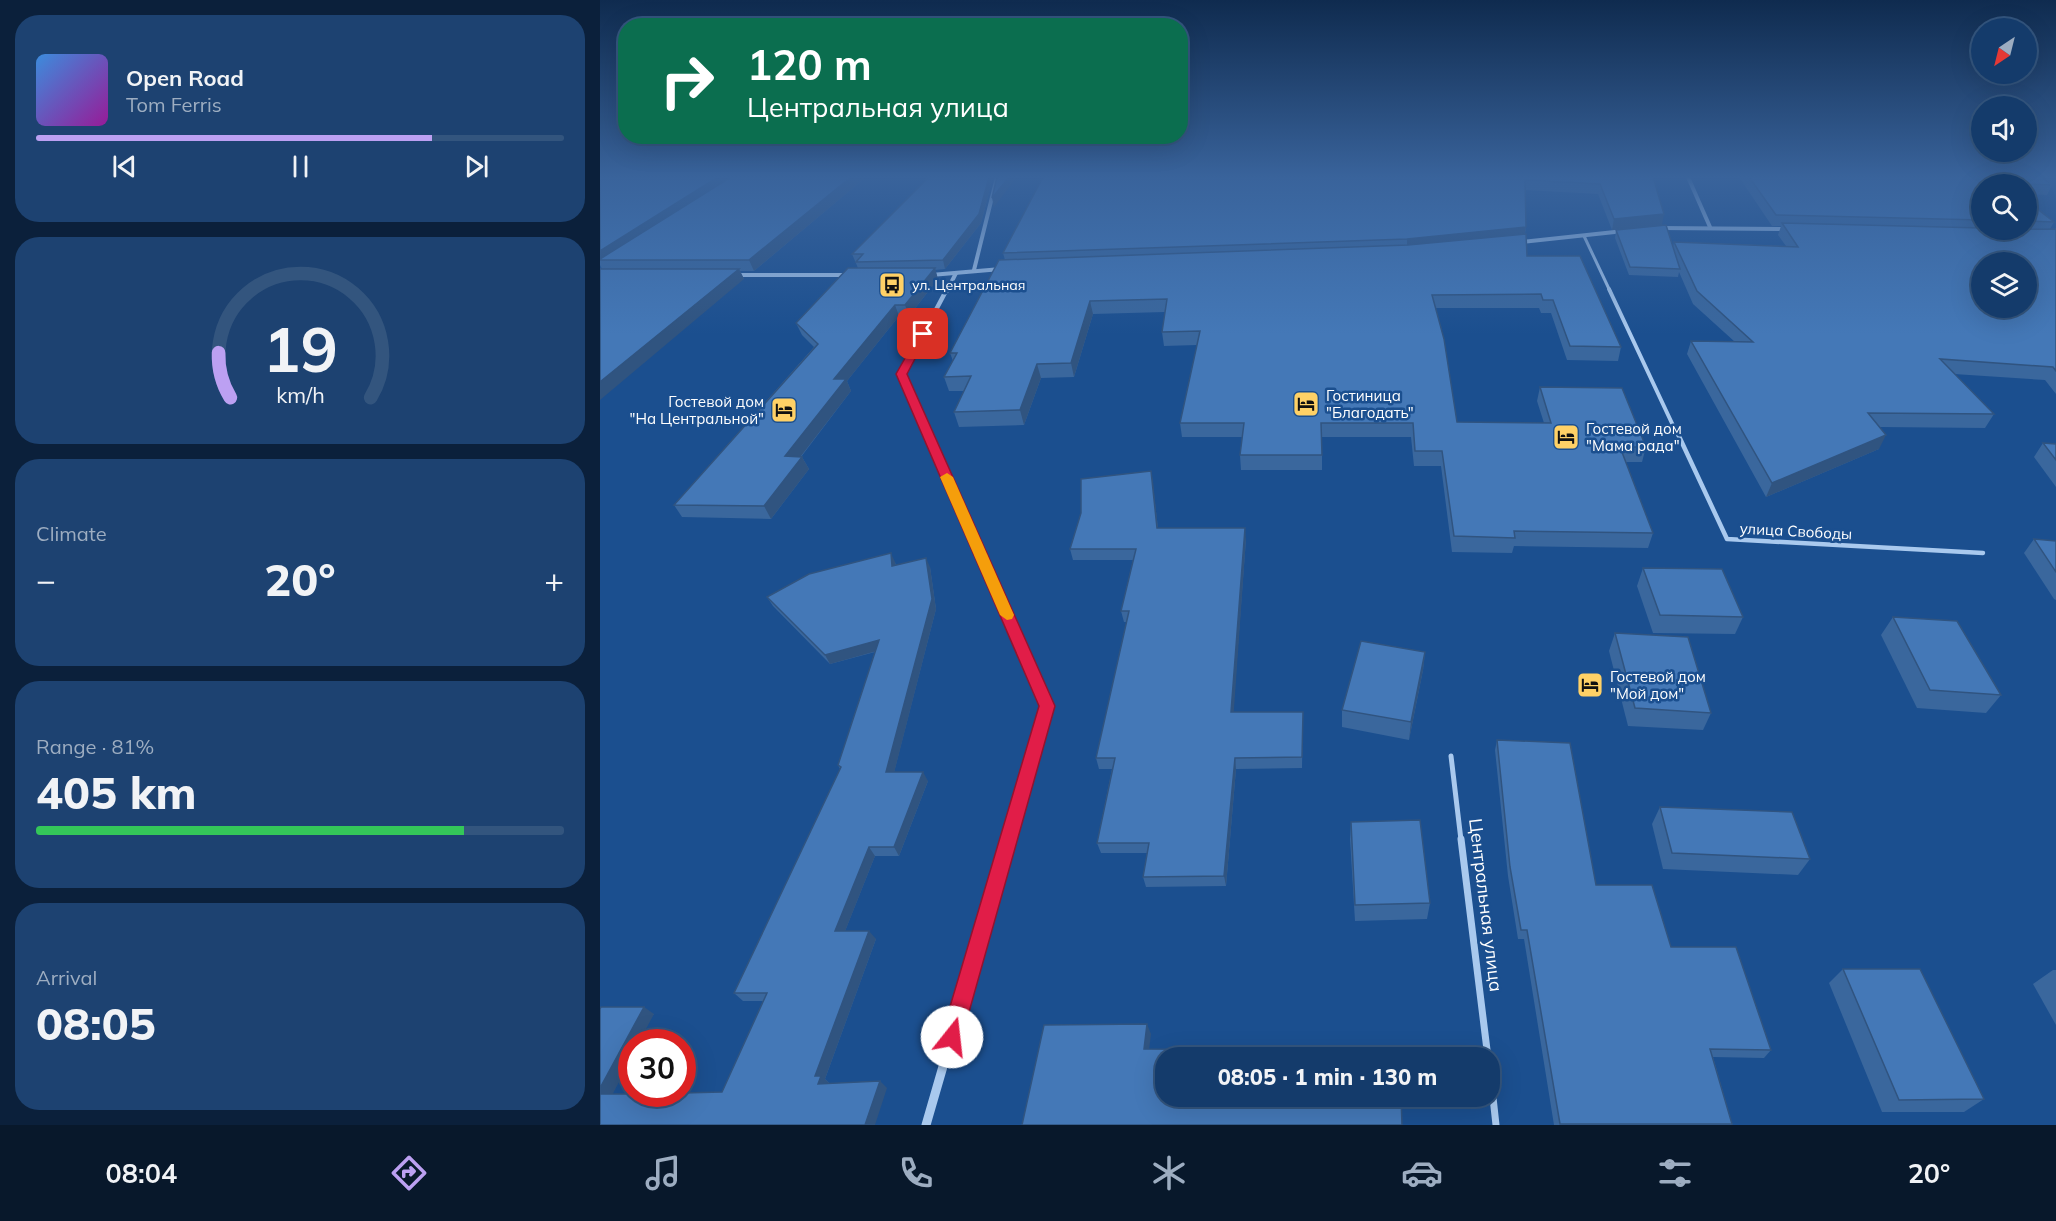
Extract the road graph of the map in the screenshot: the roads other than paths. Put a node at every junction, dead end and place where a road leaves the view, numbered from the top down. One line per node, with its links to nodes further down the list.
1 (984, 230): 6 (street)
2 (1632, 231): 3 (street)
3 (1584, 236): 4 (street); 11 (lane, улица Свободы)
4 (1513, 243)
5 (1009, 269): 6 (street)
6 (974, 270): 7 (street)
7 (956, 273): 10 (street); 15 (street)
8 (731, 275): 9 (street)
9 (861, 275)
10 (921, 275)
11 (1983, 553)
12 (1450, 756): 13 (lane, Центральная улица)
13 (1487, 1047)
14 (1494, 1107): 16 (lane)
15 (926, 1125)
16 (1496, 1125)

